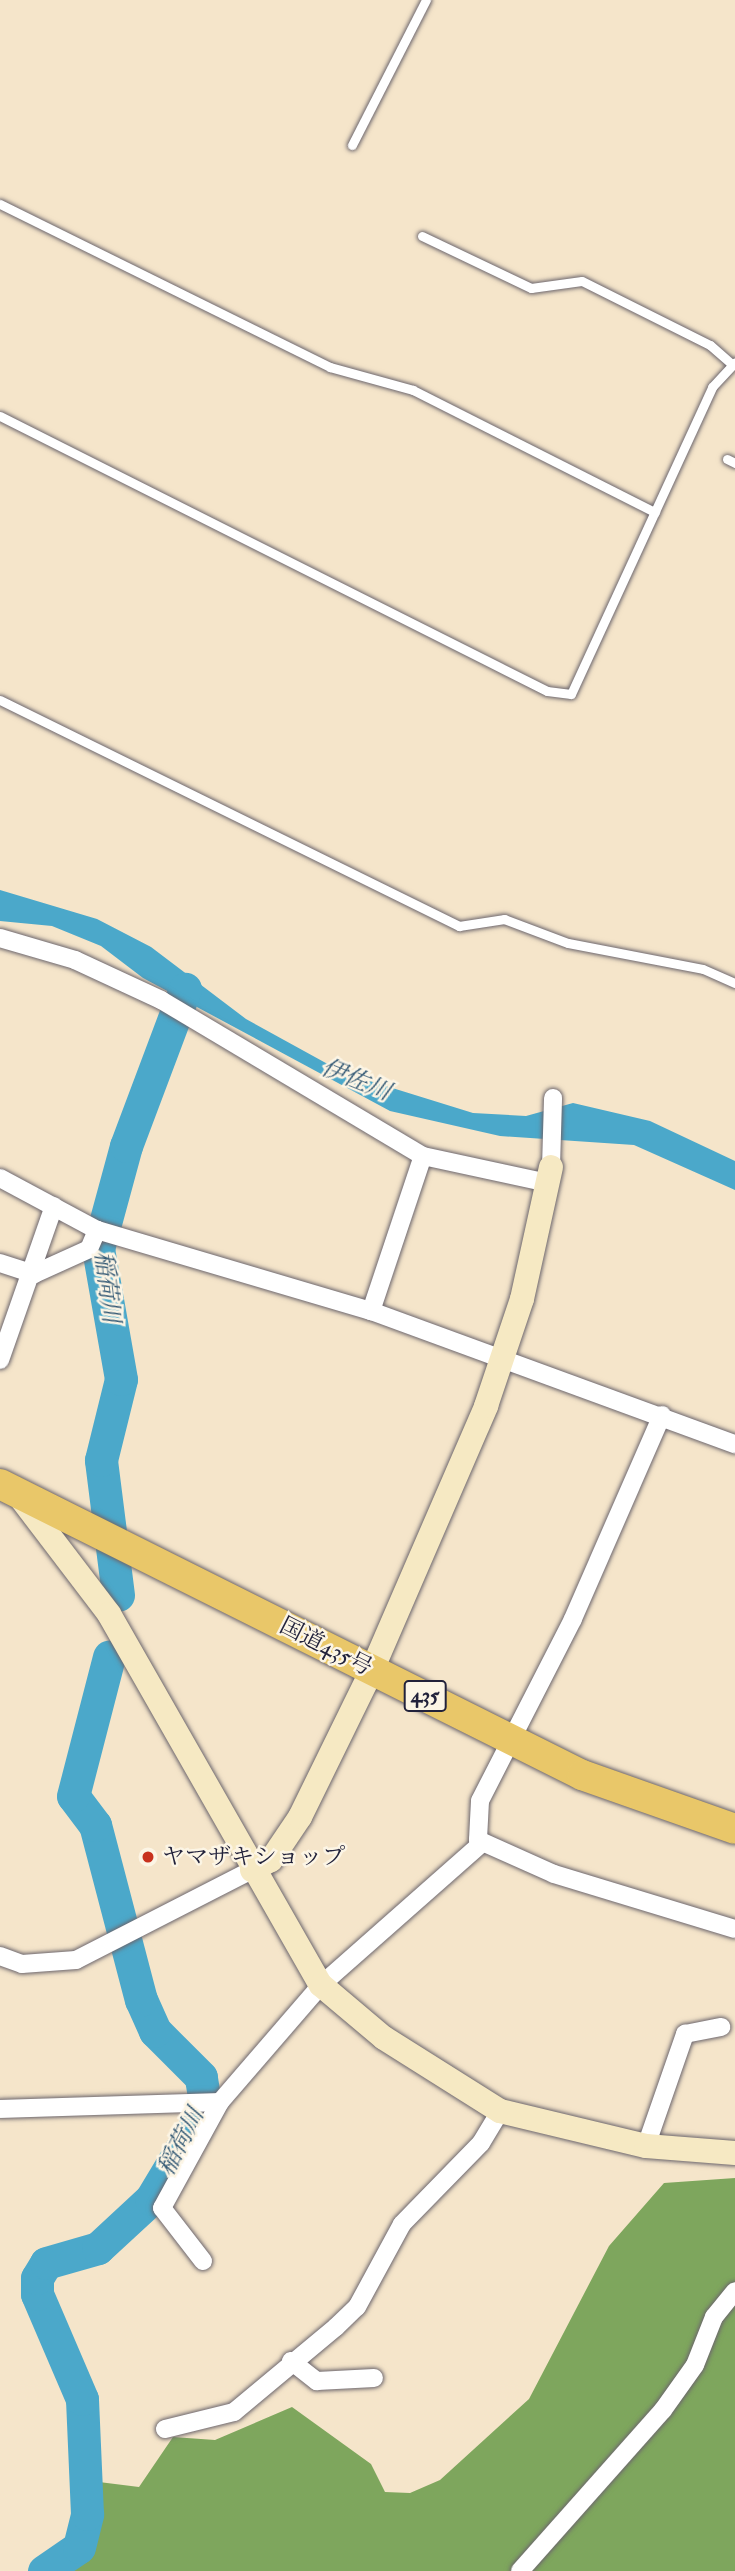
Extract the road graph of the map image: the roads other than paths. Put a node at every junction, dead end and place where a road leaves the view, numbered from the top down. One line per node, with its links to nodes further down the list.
1 (426, 0): 2 (lane)
2 (352, 145)
3 (0, 204): 7 (lane)
4 (422, 236): 5 (lane)
5 (734, 363): 7 (lane)
6 (0, 416): 7 (lane)
7 (654, 512)
8 (0, 700): 10 (lane)
9 (0, 938): 12 (street)
10 (735, 983)
11 (553, 1098): 13 (street)
12 (423, 1156): 13 (street); 19 (street)
13 (549, 1175): 20 (street)
14 (0, 1178): 15 (street)
15 (54, 1206): 16 (street); 18 (street)
16 (97, 1230): 18 (street); 19 (street)
17 (0, 1263): 18 (street)
18 (25, 1274): 21 (street)
19 (371, 1311): 20 (street)
20 (505, 1357): 22 (street); 25 (street)
21 (0, 1360)
22 (663, 1415): 23 (street); 26 (street)
23 (735, 1444)
24 (7, 1488): 25 (highway, 国道435号 / 435); 29 (street)
25 (372, 1670): 26 (highway, 国道435号 / 435); 29 (street)
26 (509, 1737): 27 (highway, 国道435号 / 435); 28 (street)
27 (735, 1829)
28 (480, 1845): 30 (street); 32 (street)
29 (252, 1870): 31 (street); 32 (street)
30 (735, 1929)
31 (0, 1956)
32 (321, 1985): 34 (street); 36 (street)
33 (721, 2027): 37 (street)
34 (220, 2102): 35 (street); 39 (street)
35 (0, 2109)
36 (500, 2110): 37 (street); 41 (street)
37 (646, 2146): 38 (street)
38 (735, 2153)
39 (203, 2262)
40 (735, 2291): 44 (street)
41 (291, 2361): 42 (street); 43 (street)
42 (374, 2378)
43 (165, 2429)
44 (520, 2571)

